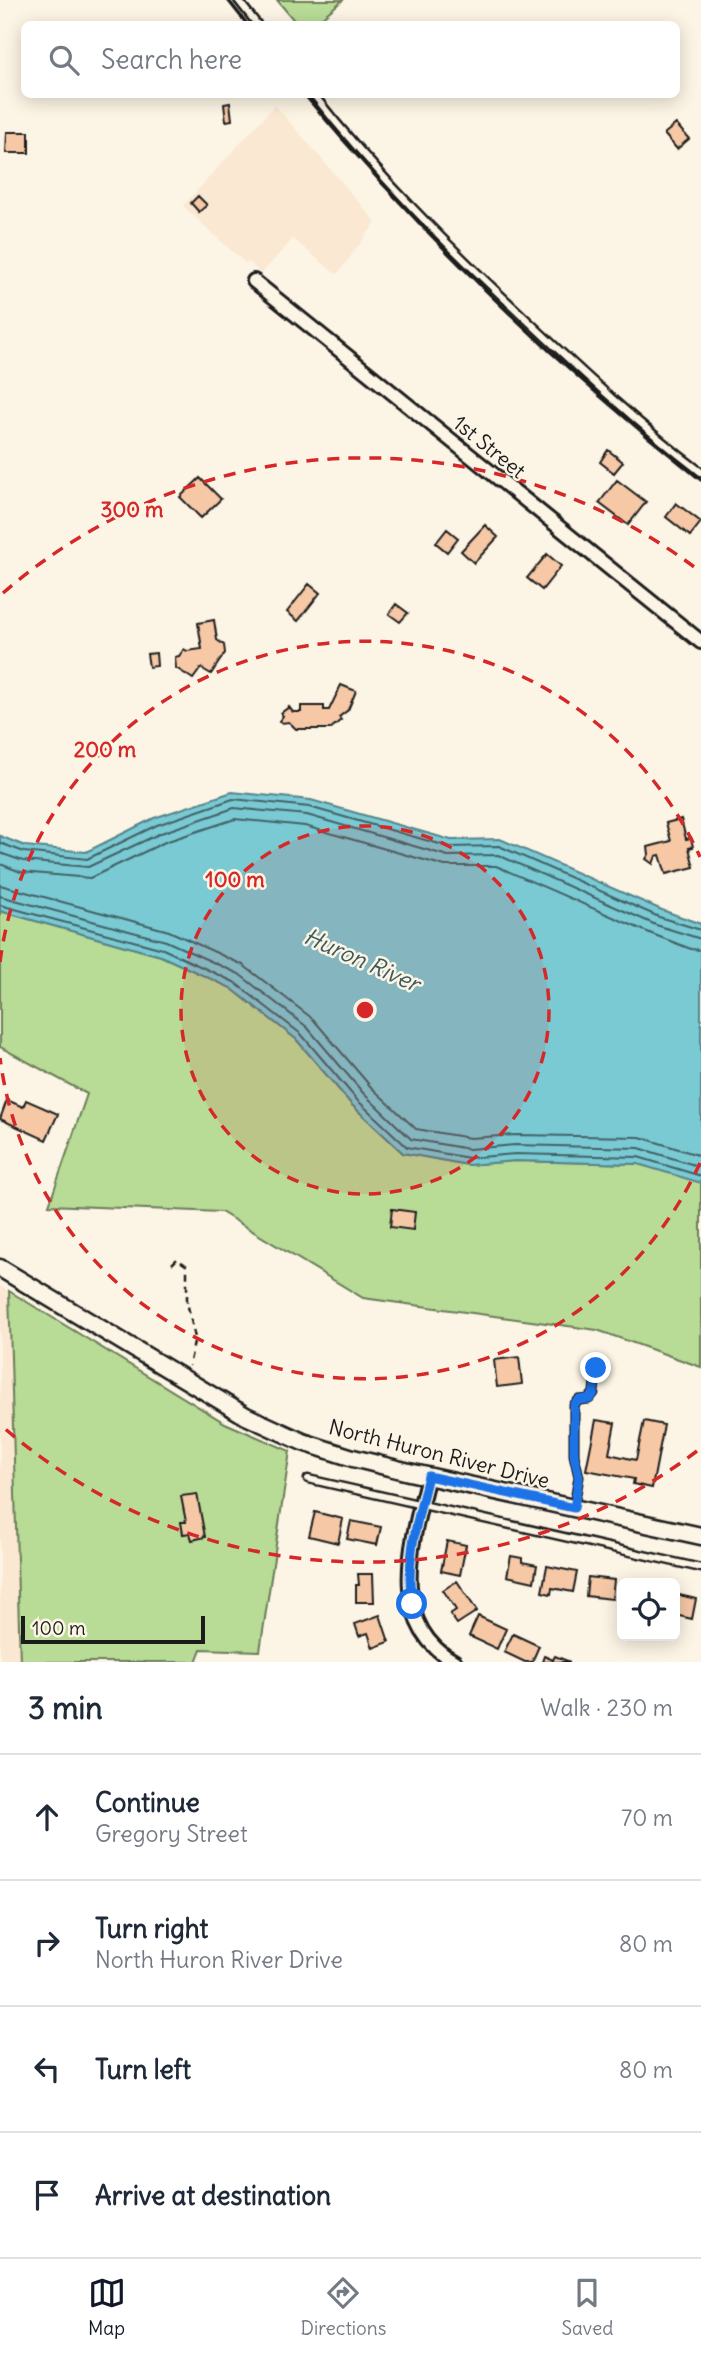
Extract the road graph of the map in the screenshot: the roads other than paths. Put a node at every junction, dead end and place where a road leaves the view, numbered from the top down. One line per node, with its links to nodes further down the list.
1 (238, 0): 2 (lane)
2 (255, 21)
3 (316, 98): 5 (lane)
4 (254, 281): 6 (street, 1st Street)
5 (701, 472)
6 (701, 642)
7 (0, 1268): 9 (main road, North Huron River Drive)
8 (596, 1368): 12 (lane)
9 (428, 1476): 11 (street); 12 (main road, North Huron River Drive)
10 (308, 1479): 11 (lane)
11 (421, 1505): 14 (lane); 15 (street)
12 (574, 1508): 13 (main road, North Huron River Drive)
13 (701, 1536)
14 (701, 1568)
15 (456, 1662)

